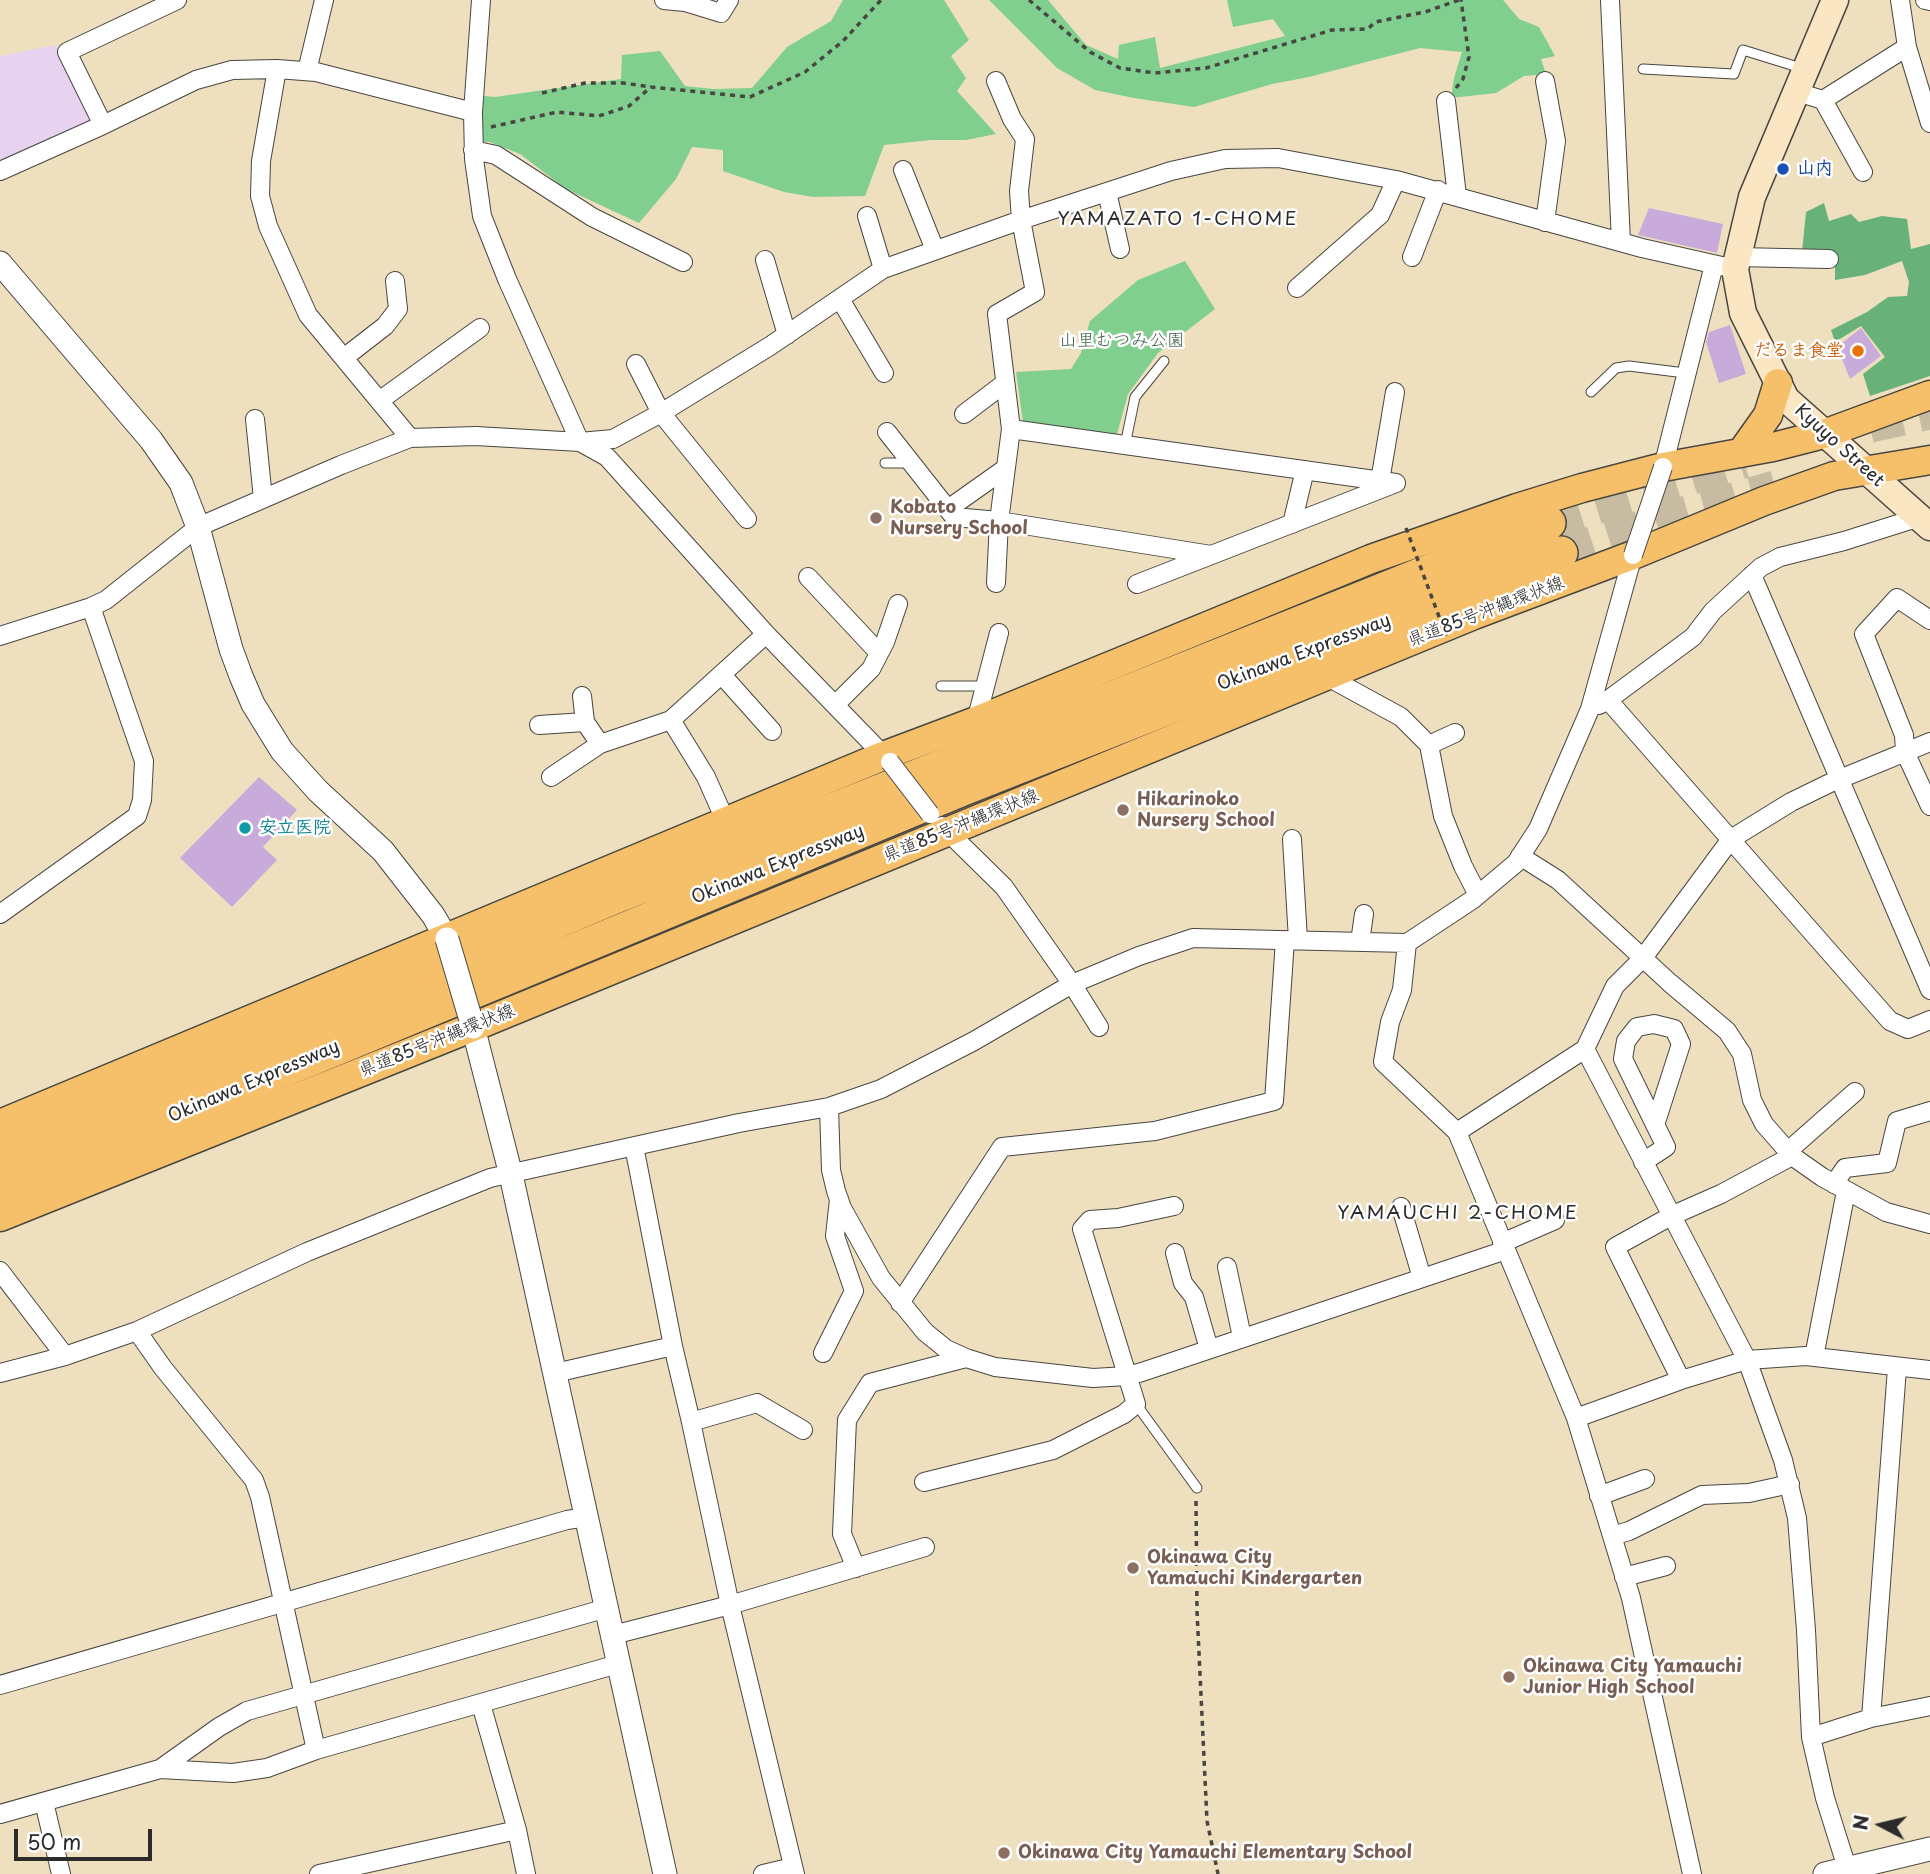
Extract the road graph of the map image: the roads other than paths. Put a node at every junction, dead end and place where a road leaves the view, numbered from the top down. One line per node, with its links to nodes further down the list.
1 (177, 0): 22 (street)
2 (324, 0): 14 (street)
3 (481, 0): 20 (street)
4 (664, 0): 5 (street)
5 (729, 0)
6 (1610, 0): 34 (street)
7 (1835, 0): 17 (main road, Kyuyo Street)
8 (1900, 0): 11 (street)
9 (1925, 0): 10 (street)
10 (1930, 1)
11 (1907, 47): 18 (street); 21 (street)
12 (277, 69): 14 (street); 22 (street); 49 (street)
13 (1643, 69): 17 (lane)
14 (307, 71): 20 (street)
15 (996, 81): 32 (street)
16 (1545, 81): 33 (street)
17 (1802, 81): 18 (street); 42 (main road, Kyuyo Street)
18 (1823, 100): 26 (street)
19 (1446, 101): 30 (street)
20 (473, 112): 23 (street)
21 (1930, 123)
22 (103, 125): 25 (street)
23 (473, 150): 40 (street); 67 (street)
24 (904, 170): 36 (street)
25 (0, 171)
26 (1863, 172)
27 (1396, 180): 28 (street); 29 (street); 45 (street)
28 (1438, 190): 30 (street); 37 (street)
29 (1107, 192): 32 (street); 35 (street)
30 (1457, 196): 33 (street)
31 (867, 216): 43 (street)
32 (1021, 220): 36 (street); 54 (street)
33 (1545, 222): 34 (street)
34 (1621, 242): 42 (street)
35 (1120, 249)
36 (935, 250): 43 (street)
37 (1412, 257)
38 (1829, 259): 42 (street)
39 (765, 260): 48 (street)
40 (683, 262)
41 (0, 263): 85 (street)
42 (1729, 264): 53 (street); 55 (main road, Kyuyo Street)
43 (883, 270): 46 (street)
44 (395, 281): 49 (street)
45 (1297, 288)
46 (839, 299): 48 (street); 52 (street)
47 (480, 327): 59 (street)
48 (787, 335): 60 (street)
49 (345, 357): 59 (street)
50 (1164, 361): 68 (lane)
51 (636, 364): 60 (street)
52 (884, 373)
53 (1685, 373): 57 (lane); 73 (street)
54 (1005, 383): 61 (street); 63 (street)
55 (1778, 383): 65 (main road, Kyuyo Street); 69 (main road)
56 (1395, 392): 77 (street)
57 (1591, 392)
58 (1930, 395): 65 (main road)
59 (379, 401): 66 (street)
60 (662, 413): 67 (street); 80 (street)
61 (964, 414)
62 (255, 419): 78 (street)
63 (1011, 429): 68 (street); 74 (street)
64 (887, 432): 72 (street)
65 (1824, 434): 69 (main road); 76 (main road, Kyuyo Street)
66 (410, 438): 67 (street); 78 (street)
67 (580, 442): 97 (street)
68 (1125, 445): 75 (street)
69 (1741, 453): 73 (main road)
70 (1930, 460): 76 (main road, 県道85号沖縄環状線)
71 (885, 463): 72 (lane)
72 (911, 463): 79 (street)
73 (1663, 467): 88 (street, bridge); 109 (main road)
74 (1006, 468): 79 (street); 81 (street)
75 (1305, 470): 77 (street); 84 (street)
76 (1864, 470): 82 (main road, Kyuyo Street); 88 (main road, 県道85号沖縄環状線)
77 (1380, 481): 84 (street)
78 (263, 499): 85 (street)
79 (948, 509): 81 (street)
80 (747, 519)
81 (999, 521): 87 (street); 91 (street)
82 (1925, 522): 89 (street)
83 (1549, 523): 149 (highway, Okinawa Expressway)
84 (1292, 524): 87 (street)
85 (198, 527): 94 (street); 130 (street)
86 (1561, 553): 153 (highway, Okinawa Expressway)
87 (1211, 555): 92 (street)
88 (1633, 555): 101 (main road, 県道85号沖縄環状線); 107 (street)
89 (1752, 575): 105 (street); 120 (street)
90 (807, 577): 99 (street)
91 (996, 583)
92 (1137, 584)
93 (898, 604): 99 (street)
94 (91, 607): 98 (street); 128 (street)
95 (1930, 620): 117 (street)
96 (999, 633): 103 (street)
97 (766, 634): 100 (street); 106 (street)
98 (0, 636)
99 (879, 653): 106 (street)
100 (722, 675): 108 (street); 112 (street)
101 (1326, 676): 116 (street); 123 (main road, 県道85号沖縄環状線)
102 (941, 686): 103 (lane)
103 (985, 686): 109 (street)
104 (582, 696): 110 (street)
105 (1608, 700): 107 (street); 125 (street)
106 (835, 705): 118 (street)
107 (1590, 709): 126 (street)
108 (671, 720): 115 (street); 122 (street)
109 (976, 721): 118 (main road)
110 (585, 722): 111 (street); 115 (street)
111 (539, 725)
112 (772, 731)
113 (1455, 733): 116 (street)
114 (1930, 742): 117 (street)
115 (600, 744): 119 (street)
116 (1429, 745): 127 (street)
117 (1905, 752): 120 (street); 121 (street)
118 (887, 759): 122 (main road); 123 (street, bridge)
119 (551, 778)
120 (1838, 779): 125 (street); 136 (street)
121 (1930, 806)
122 (726, 822): 130 (main road)
123 (939, 823): 135 (street); 138 (main road, 県道85号沖縄環状線)
124 (1292, 839): 131 (street)
125 (1731, 839): 134 (street); 137 (street)
126 (1520, 856): 127 (street); 134 (street)
127 (1478, 895): 133 (street)
128 (0, 914)
129 (1364, 914): 132 (street)
130 (447, 939): 138 (street, bridge); 144 (main road)
131 (1292, 940): 132 (street); 135 (street); 166 (street)
132 (1360, 942): 133 (street)
133 (1407, 943): 146 (street)
134 (1643, 958): 140 (street); 148 (street)
135 (1072, 984): 139 (street); 142 (street)
136 (1930, 990)
137 (1930, 1020)
138 (473, 1027): 151 (street); 158 (main road, 県道85号沖縄環状線)
139 (1099, 1027)
140 (1585, 1049): 146 (street); 150 (street)
141 (1855, 1092): 148 (street)
142 (829, 1107): 147 (street); 154 (street)
143 (1930, 1111): 152 (street)
144 (0, 1124)
145 (1655, 1125): 145 (street); 150 (street)
146 (1457, 1132): 161 (street)
147 (634, 1146): 151 (street); 169 (street)
148 (1790, 1153): 152 (street); 157 (street)
149 (0, 1156)
150 (1643, 1161): 157 (street)
151 (511, 1175): 167 (street); 179 (street)
152 (1840, 1187): 160 (street); 173 (street)
153 (0, 1188)
154 (839, 1199): 166 (street); 171 (street)
155 (1174, 1206): 180 (street)
156 (1401, 1207): 165 (street)
157 (1671, 1216): 175 (street); 181 (street)
158 (0, 1217)
159 (1555, 1220): 161 (street)
160 (1930, 1224)
161 (1504, 1247): 165 (street); 183 (street)
162 (1175, 1253): 170 (street)
163 (1227, 1267): 168 (street)
164 (0, 1270): 172 (street)
165 (1422, 1278): 168 (street)
166 (900, 1303): 174 (street)
167 (137, 1331): 172 (street); 197 (street)
168 (1242, 1337): 170 (street)
169 (673, 1346): 179 (street); 184 (street)
170 (1209, 1349): 180 (street)
171 (823, 1353)
172 (65, 1356): 178 (street)
173 (1814, 1357): 175 (street); 176 (street)
174 (966, 1359): 180 (street); 195 (street)
175 (1747, 1360): 181 (street); 188 (street)
176 (1897, 1368): 177 (street); 206 (street)
177 (1930, 1370)
178 (0, 1373)
179 (555, 1373): 191 (street)
180 (1127, 1376): 182 (street)
181 (1681, 1380): 183 (street)
182 (1136, 1404): 187 (street); 189 (lane)
183 (1576, 1418): 190 (street)
184 (691, 1422): 185 (street); 198 (street)
185 (803, 1430)
186 (1645, 1479): 190 (street)
187 (924, 1482)
188 (1790, 1485): 192 (street); 207 (street)
189 (1197, 1488)
190 (1599, 1496): 192 (street)
191 (587, 1517): 197 (street); 199 (street)
192 (1612, 1536): 196 (street)
193 (925, 1547): 195 (street)
194 (1666, 1566): 196 (street)
195 (856, 1568): 198 (street)
196 (1624, 1577): 221 (street)
197 (283, 1602): 202 (street); 203 (street)
198 (730, 1605): 200 (street); 215 (street)
199 (607, 1608): 200 (street); 203 (street)
200 (612, 1635): 201 (street)
201 (618, 1664): 204 (street); 219 (street)
202 (0, 1685)
203 (302, 1695): 208 (street); 209 (street)
204 (481, 1704): 208 (street); 212 (street)
205 (1930, 1706): 206 (street)
206 (1871, 1718): 207 (street)
207 (1811, 1737): 214 (street)
208 (316, 1750): 209 (street)
209 (160, 1769): 210 (street)
210 (44, 1802): 211 (street); 216 (street)
211 (0, 1814)
212 (517, 1830): 217 (street); 218 (street)
213 (1930, 1849): 214 (street)
214 (1847, 1868): 222 (street)
215 (794, 1871): 220 (street)
216 (61, 1874)
217 (319, 1874)
218 (526, 1874)
219 (665, 1874)
220 (763, 1874)
221 (1692, 1874)
222 (1825, 1874)

